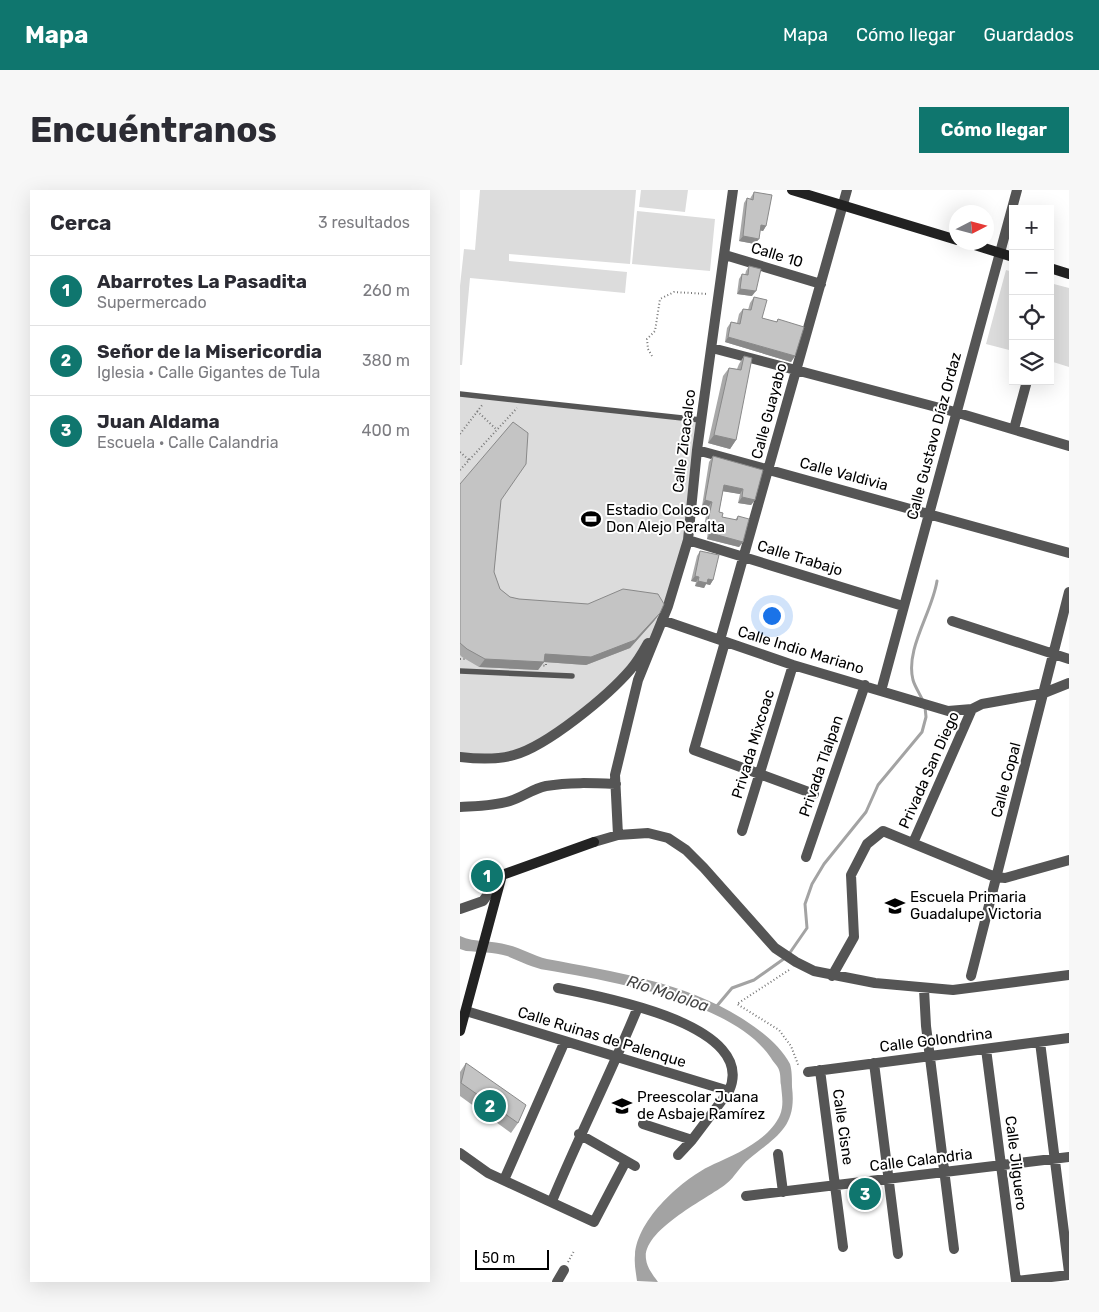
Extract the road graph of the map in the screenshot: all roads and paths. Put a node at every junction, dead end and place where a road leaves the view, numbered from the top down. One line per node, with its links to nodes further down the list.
1 (733, 190): 9 (street, Calle Zicacalco)
2 (792, 190): 5 (street)
3 (847, 190): 5 (street, Calle Guayabo)
4 (1017, 190): 8 (street, Calle Gustavo Díaz Ordaz)
5 (843, 204): 6 (street); 13 (street, Calle Guayabo)
6 (949, 238)
7 (988, 250): 8 (street)
8 (1000, 254): 10 (street); 23 (street, Calle Gustavo Díaz Ordaz)
9 (725, 255): 13 (street, Calle 10); 14 (street, Calle Zicacalco)
10 (1009, 256)
11 (1054, 269): 12 (street)
12 (1069, 274)
13 (821, 284): 17 (street, Calle Guayabo)
14 (719, 295): 15 (street, Calle Zicacalco); 16 (path)
15 (712, 348): 17 (street); 24 (street, Calle Zicacalco)
16 (652, 356)
17 (795, 372): 23 (street); 33 (street, Calle Guayabo)
18 (1026, 385): 26 (street)
19 (460, 394): 20 (lane)
20 (489, 396): 21 (lane); 22 (path)
21 (519, 398): 24 (lane); 25 (path)
22 (477, 411): 25 (path); 27 (path)
23 (955, 412): 26 (street); 34 (street, Calle Gustavo Díaz Ordaz)
24 (702, 420): 29 (street, Calle Zicacalco)
25 (497, 430): 31 (path)
26 (1014, 430): 28 (street)
27 (460, 434)
28 (1069, 446)
29 (698, 450): 33 (street, Calle Valdivia); 35 (street, Calle Zicacalco)
30 (460, 452): 31 (path)
31 (469, 460): 32 (path)
32 (460, 470)
33 (769, 470): 34 (street, Calle Valdivia); 37 (street, Calle Guayabo)
34 (928, 513): 36 (street, Calle Valdivia); 39 (street, Calle Gustavo Díaz Ordaz)
35 (688, 540): 37 (street, Calle Trabajo); 40 (street, Calle Zicacalco)
36 (1069, 553)
37 (744, 556): 39 (street, Calle Trabajo); 42 (street, Calle Guayabo)
38 (1069, 592): 43 (street, Calle Copal)
39 (904, 606): 54 (street, Calle Gustavo Díaz Ordaz)
40 (662, 621): 42 (street, Calle Indio Mariano); 57 (street); 59 (street, Calle Zicacalco)
41 (952, 621): 43 (street)
42 (722, 641): 49 (street, Calle Indio Mariano); 58 (street, Calle Guayabo)
43 (1055, 654): 44 (street); 55 (street, Calle Copal)
44 (1069, 658)
45 (460, 659): 46 (path)
46 (470, 660)
47 (546, 662): 48 (path)
48 (537, 665)
49 (793, 665): 53 (street, Calle Indio Mariano); 58 (street, Privada Mixcoac)
50 (460, 671): 51 (lane)
51 (572, 676)
52 (1069, 683): 55 (street, Calle Indio Mariano)
53 (865, 685): 54 (street, Calle Indio Mariano); 65 (street, Privada Tlalpan)
54 (881, 691): 56 (street, Calle Indio Mariano)
55 (1044, 693): 56 (street, Calle Indio Mariano); 68 (street, Calle Copal)
56 (972, 709): 64 (street, Privada San Diego)
57 (460, 758)
58 (760, 776): 60 (street); 62 (street, Privada Mixcoac)
59 (616, 784): 61 (street); 63 (street, Calle Zicacalco)
60 (814, 794)
61 (460, 808)
62 (742, 831)
63 (618, 835): 67 (street); 70 (street)
64 (913, 843): 68 (street); 72 (street)
65 (806, 857)
66 (1069, 860): 68 (street)
67 (502, 875): 69 (street); 77 (street)
68 (995, 877): 73 (street, Calle Copal)
69 (460, 909)
70 (797, 963): 72 (street); 87 (path)
71 (1069, 974): 75 (street)
72 (832, 976): 75 (street)
73 (971, 976)
74 (558, 988): 76 (street)
75 (924, 988): 83 (street)
76 (638, 1008): 84 (street); 88 (street)
77 (466, 1011): 78 (street); 80 (street, Calle Ruinas de Palenque)
78 (460, 1031)
79 (1069, 1038): 81 (street, Calle Golondrina)
80 (565, 1041): 84 (street, Calle Ruinas de Palenque); 100 (street)
81 (1040, 1042): 82 (street, Calle Golondrina); 96 (street)
82 (986, 1049): 83 (street, Calle Golondrina); 97 (street, Calle Jilguero)
83 (930, 1056): 85 (street, Calle Golondrina); 98 (street)
84 (617, 1057): 88 (street, Calle Ruinas de Palenque); 90 (street)
85 (874, 1063): 86 (street, Calle Golondrina); 99 (street)
86 (820, 1070): 87 (street, Calle Golondrina); 101 (street, Calle Cisne)
87 (808, 1072)
88 (730, 1091): 91 (street)
89 (643, 1124): 91 (street)
90 (579, 1134): 104 (street); 104 (street)
91 (692, 1140): 94 (street)
92 (460, 1153): 100 (street)
93 (778, 1154): 102 (street)
94 (678, 1155)
95 (1069, 1156): 96 (street, Calle Calandria)
96 (1055, 1158): 97 (street, Calle Calandria); 109 (street)
97 (1001, 1165): 98 (street, Calle Calandria); 110 (street, Calle Jilguero)
98 (944, 1172): 99 (street, Calle Calandria); 106 (street)
99 (889, 1179): 101 (street, Calle Calandria); 107 (street)
100 (504, 1180): 104 (street)
101 (835, 1185): 102 (street, Calle Calandria); 105 (street, Calle Cisne)
102 (783, 1192): 103 (street, Calle Calandria)
103 (746, 1196)
104 (552, 1201)
105 (844, 1246)
106 (954, 1250)
107 (898, 1254)
108 (564, 1270): 111 (street)
109 (1069, 1274): 110 (street)
110 (1016, 1281)
111 (557, 1282)

